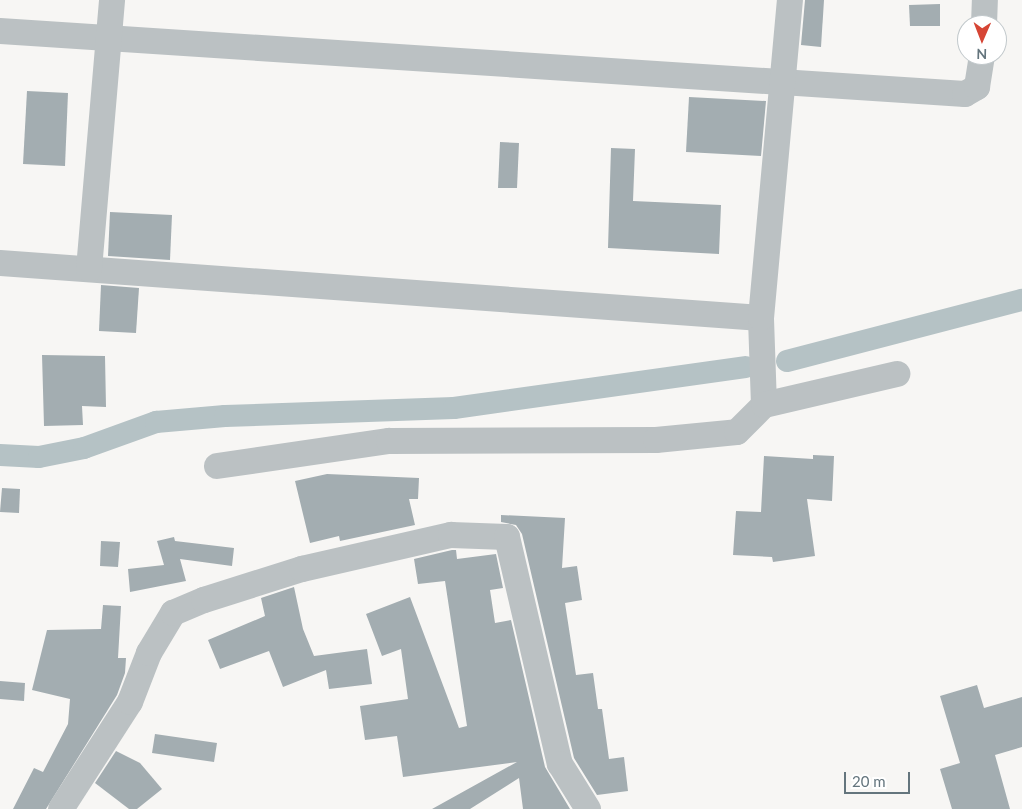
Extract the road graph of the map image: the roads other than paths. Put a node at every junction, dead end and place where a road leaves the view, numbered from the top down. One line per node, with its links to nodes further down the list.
1 (112, 0): 6 (street)
2 (790, 0): 8 (street)
3 (985, 0): 4 (street)
4 (984, 15)
5 (0, 31): 6 (street)
6 (109, 38): 8 (street); 10 (street)
7 (980, 65): 8 (street)
8 (782, 82): 11 (street)
9 (0, 263): 10 (street)
10 (89, 269): 11 (street)
11 (761, 318): 13 (street)
12 (896, 374): 13 (street)
13 (764, 405): 14 (street)
14 (218, 466)
15 (61, 809): 16 (street)
16 (588, 809)

